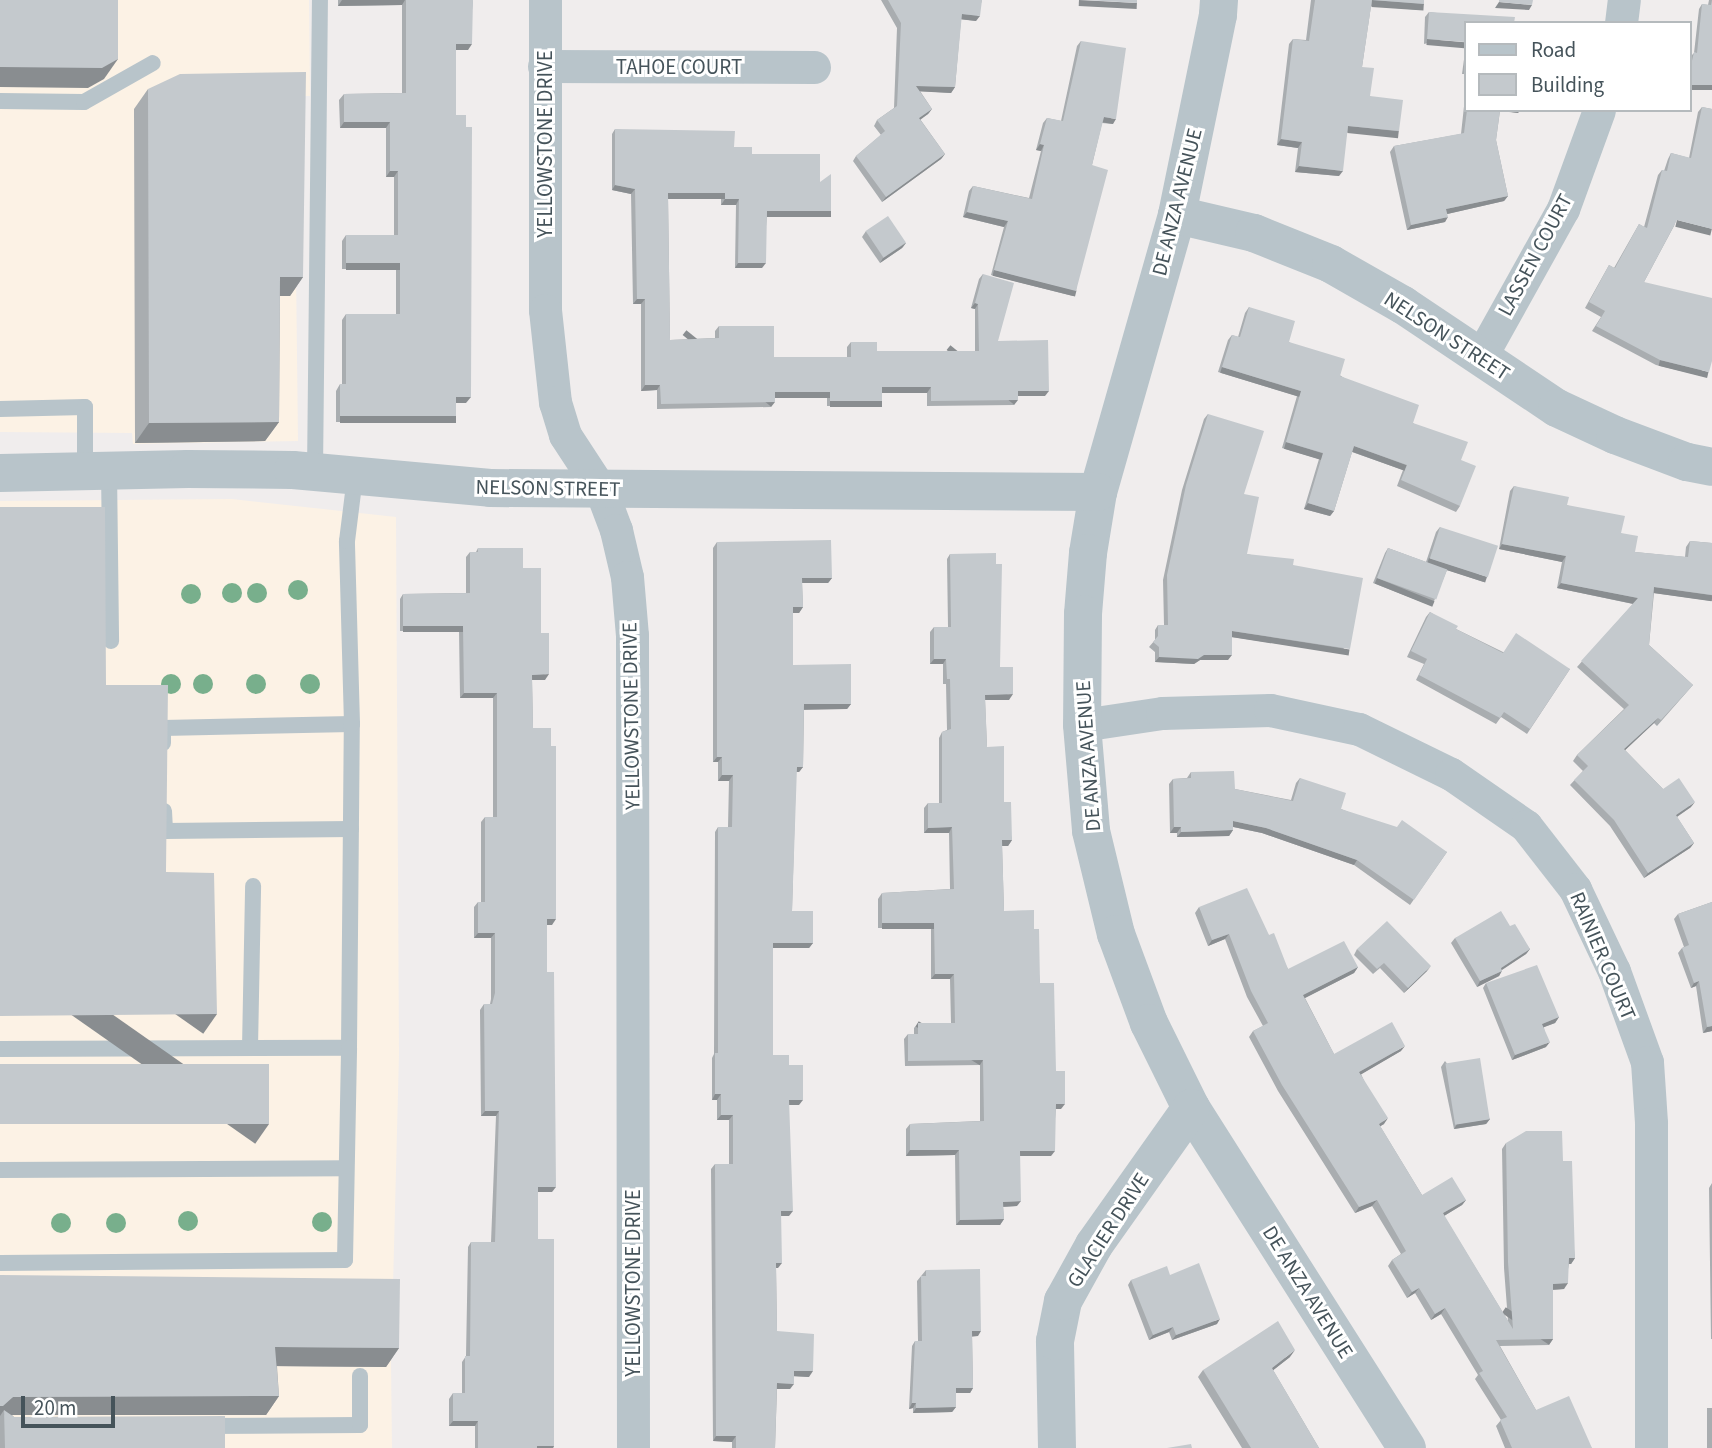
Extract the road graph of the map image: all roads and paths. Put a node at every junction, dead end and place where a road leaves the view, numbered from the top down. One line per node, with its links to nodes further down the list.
1 (320, 0): 16 (lane)
2 (545, 0): 7 (street, YELLOWSTONE DRIVE)
3 (1219, 0): 11 (street, DE ANZA AVENUE)
4 (1624, 0): 5 (street)
5 (1620, 21)
6 (153, 63): 9 (lane)
7 (544, 66): 8 (street, TAHOE COURT); 19 (street, YELLOWSTONE DRIVE)
8 (814, 67)
9 (0, 101)
10 (1598, 112): 12 (street, LASSEN COURT)
11 (1177, 215): 12 (street, NELSON STREET); 20 (street, DE ANZA AVENUE)
12 (1480, 358): 14 (street, NELSON STREET)
13 (0, 409): 15 (lane)
14 (1712, 467)
15 (97, 470): 16 (street, NELSON STREET); 17 (street, NELSON STREET); 21 (lane)
16 (315, 472): 18 (street, NELSON STREET)
17 (0, 473)
18 (355, 477): 19 (street, NELSON STREET); 22 (lane)
19 (601, 490): 20 (street, NELSON STREET); 37 (street, YELLOWSTONE DRIVE)
20 (1098, 492): 23 (street, DE ANZA AVENUE)
21 (111, 641)
22 (352, 724): 24 (lane); 26 (lane)
23 (1082, 725): 31 (street, DE ANZA AVENUE); 40 (street, RAINIER COURT)
24 (163, 754)
25 (164, 792): 26 (lane)
26 (351, 829): 29 (lane)
27 (253, 886): 28 (lane)
28 (250, 1048): 29 (lane); 30 (lane)
29 (349, 1048): 32 (lane)
30 (0, 1049)
31 (1191, 1108): 38 (street, GLACIER DRIVE); 39 (street, DE ANZA AVENUE)
32 (346, 1168): 33 (lane); 34 (lane)
33 (0, 1170)
34 (0, 1263)
35 (359, 1376): 36 (lane)
36 (194, 1426)
37 (633, 1448)
38 (1058, 1448)
39 (1407, 1448)
40 (1651, 1448)

